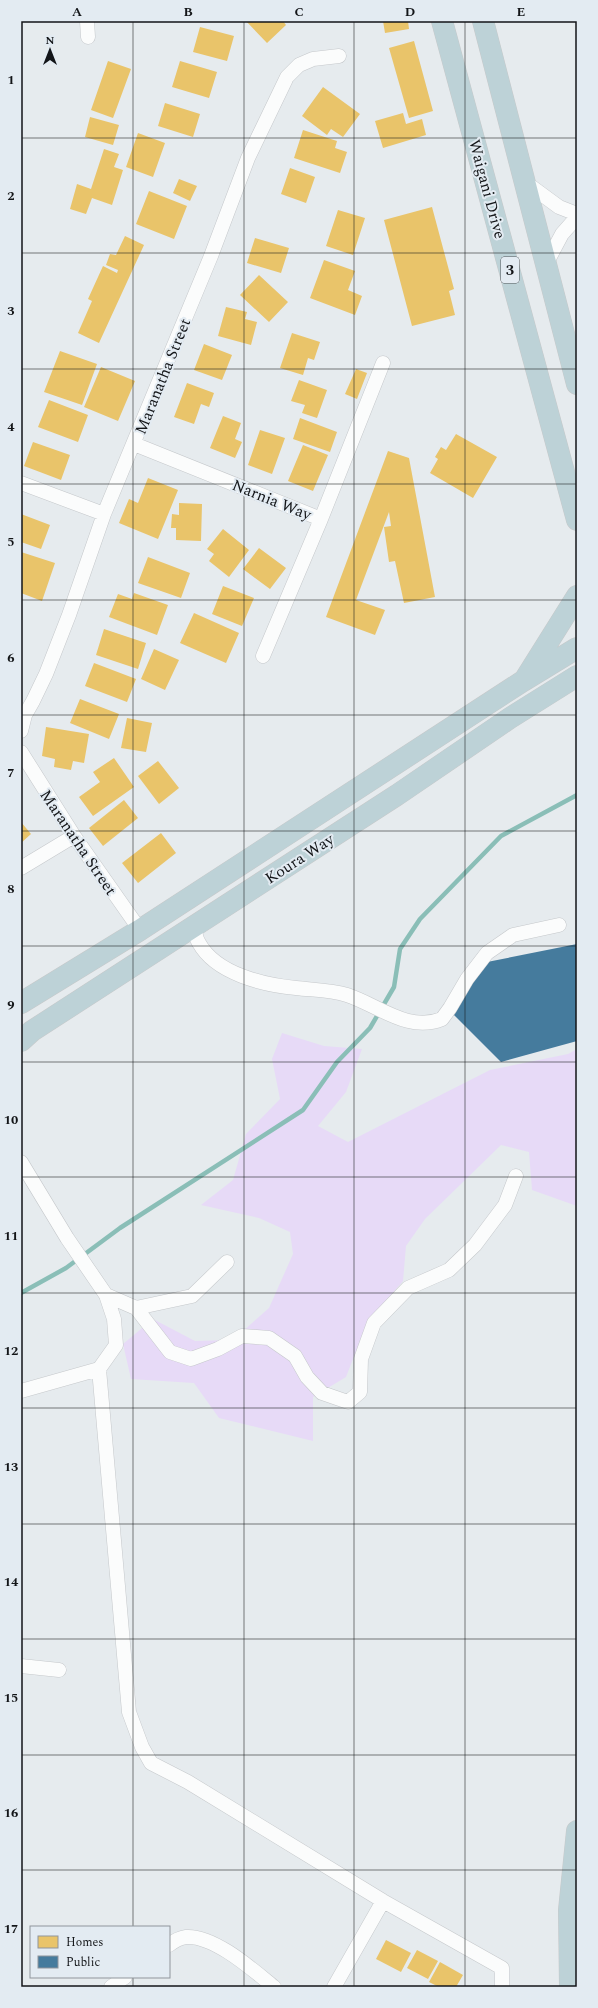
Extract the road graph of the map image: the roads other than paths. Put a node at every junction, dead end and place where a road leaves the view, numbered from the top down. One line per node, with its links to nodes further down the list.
1 (87, 21): 4 (street)
2 (442, 21): 16 (highway, Waigani Drive / 3)
3 (483, 21): 6 (highway)
4 (88, 37)
5 (339, 56): 12 (street, Maranatha Street)
6 (525, 182): 7 (street); 9 (highway)
7 (577, 214)
8 (577, 217): 9 (street)
9 (546, 264): 11 (highway)
10 (383, 363): 15 (street, Narnia Way)
11 (577, 384)
12 (134, 444): 14 (street, Maranatha Street); 15 (street, Narnia Way)
13 (21, 483): 14 (street)
14 (104, 514): 22 (street, Maranatha Street)
15 (321, 519): 19 (street)
16 (577, 520)
17 (577, 596): 21 (highway)
18 (577, 648): 21 (highway, Koura Way)
19 (263, 656)
20 (576, 678): 27 (highway, Koura Way)
21 (523, 681): 28 (highway, Koura Way)
22 (21, 732)
23 (21, 752): 24 (street, Maranatha Street)
24 (74, 836): 25 (street); 28 (street, Maranatha Street)
25 (21, 868)
26 (559, 925): 27 (street)
27 (194, 926): 30 (highway, Koura Way)
28 (140, 930): 29 (highway, Koura Way)
29 (21, 1003)
30 (21, 1041)
31 (21, 1162): 34 (street)
32 (516, 1176): 35 (street)
33 (227, 1262): 35 (street)
34 (106, 1295): 35 (street); 36 (street)
35 (136, 1308)
36 (99, 1369): 37 (street); 41 (street)
37 (21, 1391)
38 (21, 1666): 39 (street)
39 (59, 1670)
40 (577, 1831): 48 (highway)
41 (384, 1901): 46 (street); 47 (street)
42 (170, 1944): 45 (street)
43 (124, 1978): 44 (street)
44 (111, 1987)
45 (274, 1987)
46 (334, 1987)
47 (502, 1987)
48 (570, 1987)

